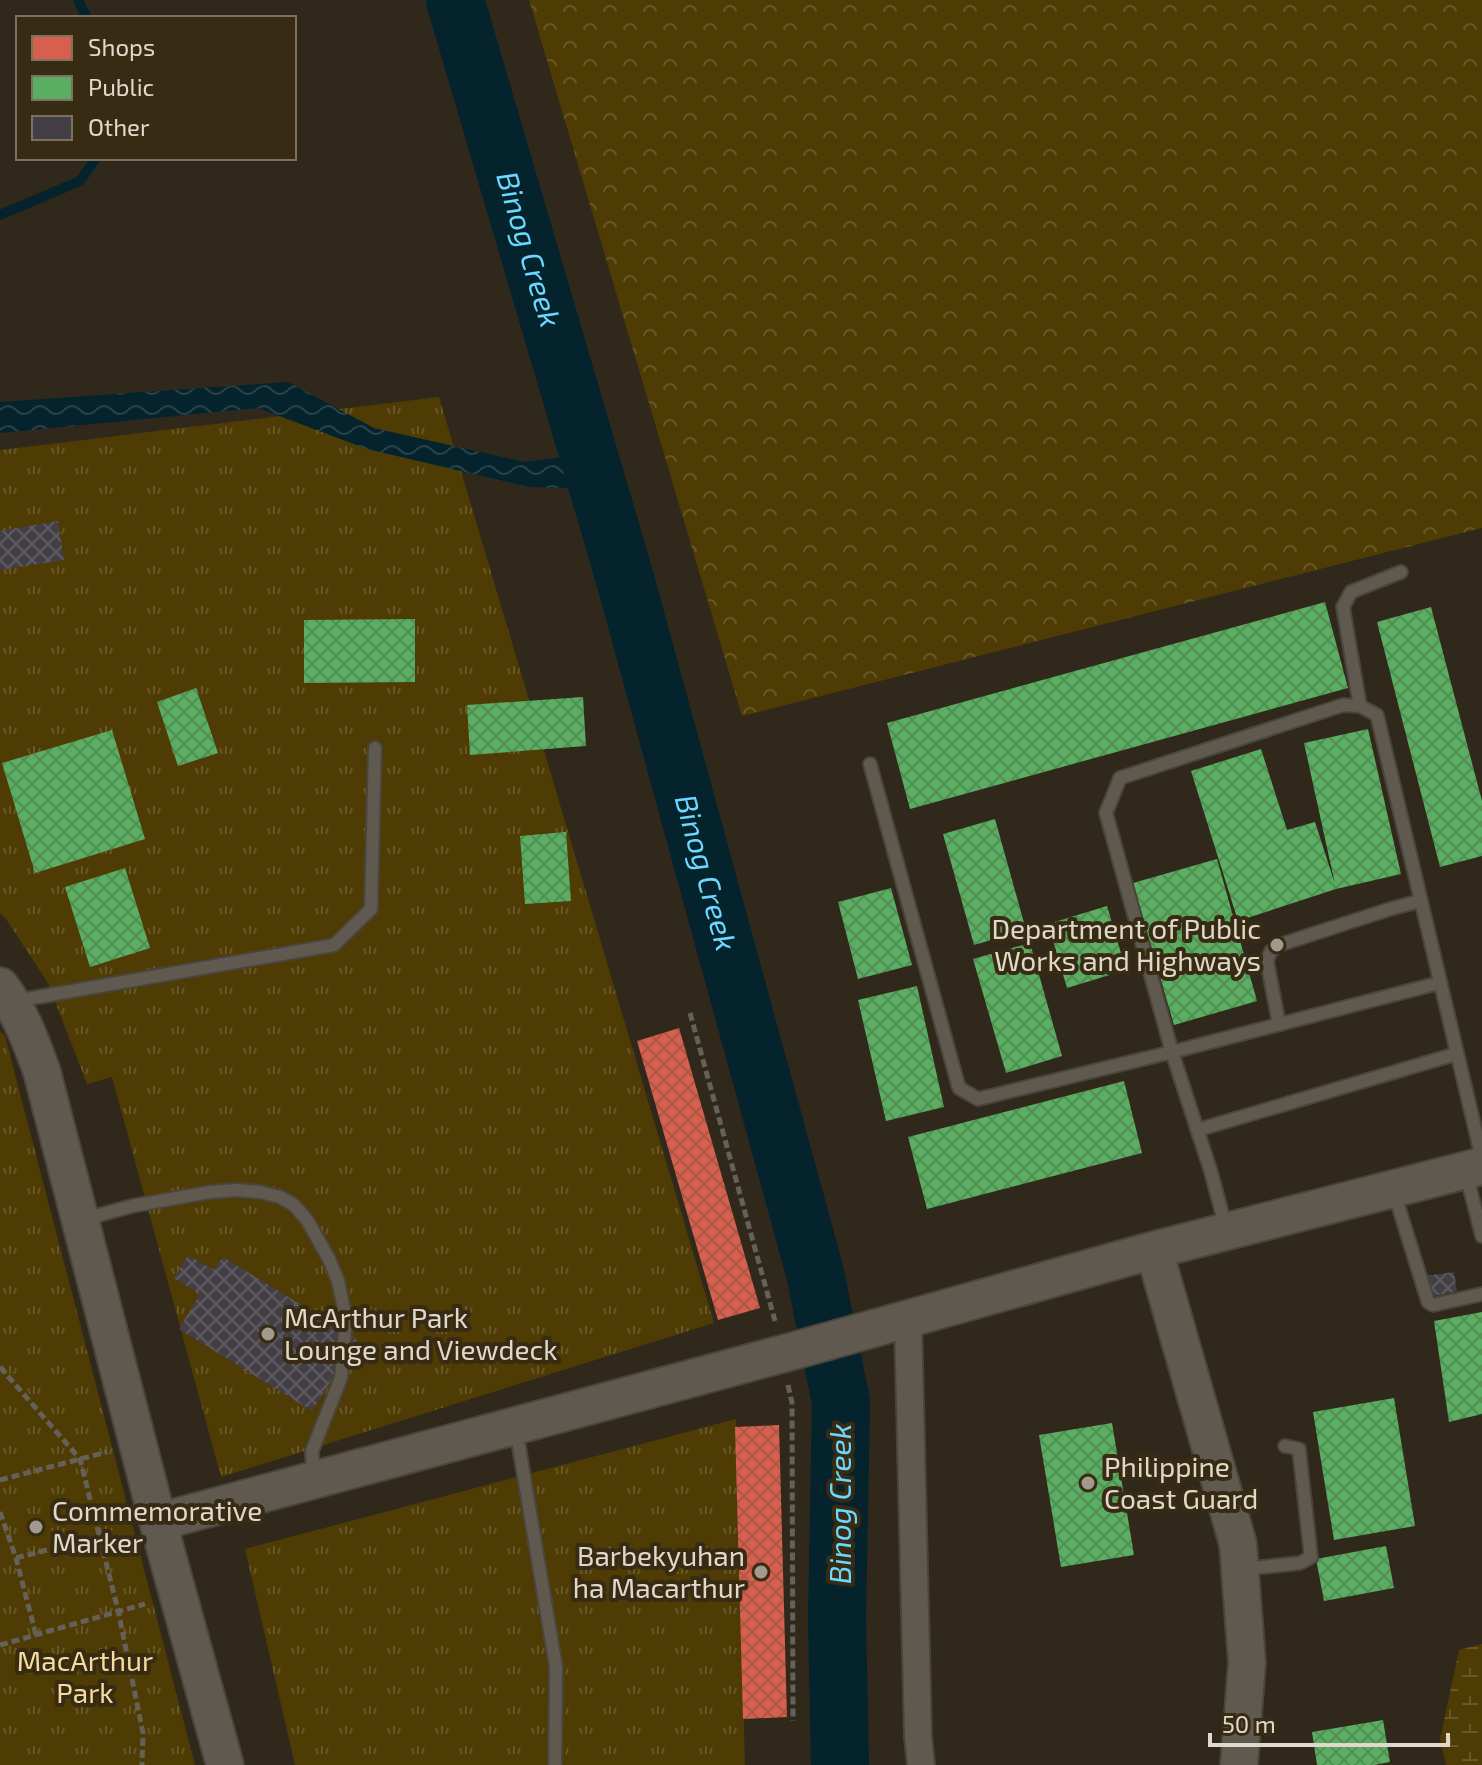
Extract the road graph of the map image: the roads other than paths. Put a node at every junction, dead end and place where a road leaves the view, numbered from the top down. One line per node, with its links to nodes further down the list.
1 (1401, 572): 2 (lane)
2 (1360, 706): 5 (lane); 9 (lane)
3 (375, 748): 7 (lane)
4 (870, 764): 9 (lane)
5 (1420, 901): 6 (lane); 8 (lane)
6 (1439, 983): 8 (lane); 10 (lane)
7 (6, 994): 14 (main road)
8 (1279, 1024): 9 (lane)
9 (1172, 1052): 11 (lane)
10 (1456, 1054): 11 (lane); 12 (lane)
11 (1197, 1130): 15 (lane)
12 (1477, 1165): 13 (main road); 16 (lane)
13 (1393, 1189): 15 (main road); 18 (lane)
14 (80, 1220): 22 (lane); 23 (main road)
15 (1227, 1231): 17 (main road)
16 (1482, 1236)
17 (1154, 1250): 19 (main road); 24 (main road)
18 (1482, 1294)
19 (896, 1323): 20 (main road); 27 (street)
20 (516, 1425): 22 (main road); 26 (lane)
21 (1285, 1446): 24 (lane)
22 (313, 1480): 23 (main road)
23 (158, 1522): 25 (main road)
24 (1240, 1569): 28 (main road)
25 (225, 1765)
26 (555, 1765)
27 (921, 1765)
28 (1239, 1765)

